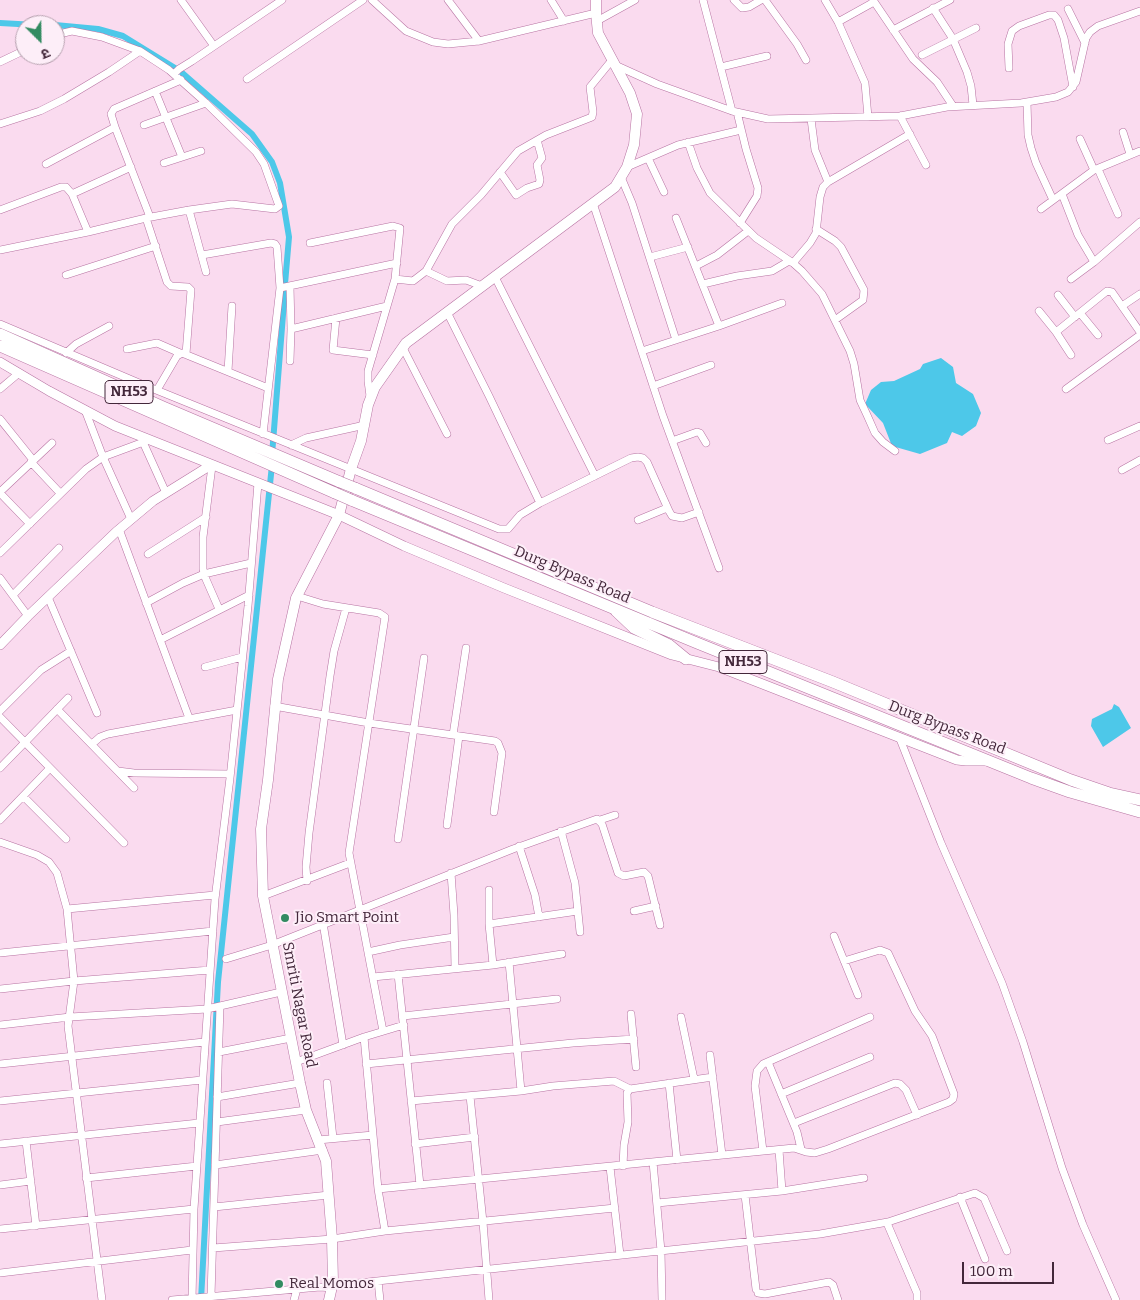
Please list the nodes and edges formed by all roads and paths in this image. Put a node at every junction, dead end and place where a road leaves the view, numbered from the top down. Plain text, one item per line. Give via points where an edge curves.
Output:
1 (181, 0) edge
2 (282, 0) edge
3 (363, 0) edge
4 (372, 0) edge
5 (448, 0) edge
6 (551, 0) edge
7 (596, 0) edge
8 (635, 0) edge
9 (703, 0) edge
10 (734, 0) edge
11 (760, 0) edge
12 (765, 0) edge
13 (825, 0) edge
14 (950, 0) edge
15 (873, 1) edge
16 (933, 8) junction
17 (1068, 8) dead end
18 (1140, 11) edge
19 (596, 17) junction
20 (564, 21) junction
21 (838, 22) junction
22 (976, 28) dead end
23 (893, 30) junction
24 (65, 33) edge
25 (953, 40) junction
26 (479, 41) junction
27 (1085, 43) junction
28 (214, 46) junction
29 (140, 51) junction
30 (15, 55) edge
31 (922, 55) dead end
32 (767, 56) dead end
33 (806, 60) dead end
34 (0, 62) edge
35 (614, 62) junction
36 (720, 67) junction
37 (1009, 68) dead end
38 (174, 74) junction
39 (247, 79) dead end
40 (180, 80) junction
41 (1073, 87) junction
42 (155, 91) junction
43 (1027, 102) junction
44 (206, 103) junction
45 (973, 104) junction
46 (953, 106) junction
47 (734, 111) junction
48 (900, 116) junction
49 (868, 117) junction
50 (166, 118) junction
51 (811, 119) junction
52 (0, 124) edge
53 (144, 126) dead end
54 (115, 128) junction
55 (741, 130) junction
56 (1123, 132) dead end
57 (910, 134) junction
58 (1080, 139) dead end
59 (537, 140) junction
60 (688, 142) junction
61 (202, 151) dead end
62 (1140, 151) edge
63 (1130, 154) junction
64 (182, 157) junction
65 (648, 158) junction
66 (164, 162) dead end
67 (46, 164) dead end
68 (926, 165) dead end
69 (131, 167) junction
70 (627, 167) junction
71 (1096, 170) junction
72 (500, 172) junction
73 (621, 177) junction
74 (828, 182) junction
75 (664, 192) dead end
76 (72, 194) junction
77 (1062, 194) junction
78 (1053, 200) junction
79 (593, 203) junction
80 (1041, 209) dead end
81 (0, 210) edge
82 (189, 210) junction
83 (1118, 214) dead end
84 (148, 217) junction
85 (676, 218) dead end
86 (1140, 222) edge
87 (740, 223) junction
88 (816, 229) junction
89 (748, 231) junction
90 (88, 232) junction
91 (310, 243) dead end
92 (156, 246) junction
93 (688, 247) junction
94 (0, 250) edge
95 (202, 255) junction
96 (650, 257) junction
97 (791, 262) junction
98 (1094, 262) junction
99 (397, 263) junction
100 (696, 266) junction
101 (426, 271) junction
102 (206, 272) dead end
103 (66, 275) dead end
104 (494, 277) junction
105 (395, 279) junction
106 (1070, 279) dead end
107 (703, 284) junction
108 (290, 286) junction
109 (482, 286) junction
110 (280, 288) junction
111 (1140, 294) edge
112 (1058, 295) dead end
113 (782, 303) dead end
114 (232, 306) dead end
115 (387, 306) junction
116 (1122, 306) junction
117 (1040, 311) dead end
118 (447, 312) junction
119 (1078, 315) junction
120 (336, 318) junction
121 (0, 319) edge
122 (835, 320) junction
123 (109, 326) dead end
124 (719, 326) junction
125 (1, 328) edge
126 (291, 329) junction
127 (1056, 332) junction
128 (1140, 333) edge
129 (1098, 335) dead end
130 (676, 340) junction
131 (0, 346) edge
132 (403, 348) junction
133 (127, 349) dead end
134 (642, 351) junction
135 (66, 353) junction
136 (183, 353) junction
137 (373, 355) junction
138 (1071, 355) dead end
139 (290, 361) dead end
140 (0, 362) edge
141 (711, 364) dead end
142 (228, 371) junction
143 (19, 373) junction
144 (653, 386) junction
145 (268, 388) junction
146 (0, 389) edge
147 (157, 390) junction
148 (1066, 390) dead end
149 (370, 399) junction
150 (85, 410) junction
151 (0, 419) edge
152 (365, 425) junction
153 (1140, 426) edge
154 (263, 434) junction
155 (447, 434) dead end
156 (1108, 440) dead end
157 (146, 441) junction
158 (672, 441) junction
159 (52, 443) dead end
160 (706, 443) dead end
161 (291, 445) junction
162 (895, 451) dead end
163 (103, 457) junction
164 (1140, 460) edge
165 (32, 461) junction
166 (212, 465) junction
167 (351, 469) junction
168 (1122, 470) dead end
169 (595, 476) junction
170 (258, 484) junction
171 (0, 492) edge
172 (60, 493) junction
173 (166, 493) junction
174 (540, 503) junction
175 (667, 508) junction
176 (699, 512) junction
177 (339, 516) junction
178 (206, 517) junction
179 (131, 519) junction
180 (638, 520) dead end
181 (30, 524) junction
182 (118, 529) junction
183 (59, 548) dead end
184 (0, 554) edge
185 (148, 554) dead end
186 (251, 563) junction
187 (719, 568) dead end
188 (204, 574) junction
189 (0, 578) edge
190 (13, 595) junction
191 (248, 595) junction
192 (297, 596) junction
193 (48, 597) junction
194 (146, 603) junction
195 (346, 608) junction
196 (614, 608) junction
197 (219, 609) junction
198 (28, 616) junction
199 (160, 640) junction
200 (1, 642) edge
201 (466, 648) dead end
202 (71, 650) junction
203 (242, 657) junction
204 (424, 658) dead end
205 (686, 658) junction
206 (205, 667) dead end
207 (68, 698) dead end
208 (274, 706) junction
209 (57, 709) junction
210 (237, 710) junction
211 (0, 711) edge
212 (97, 713) dead end
213 (325, 716) junction
214 (0, 717) edge
215 (189, 718) junction
216 (369, 724) junction
217 (414, 730) junction
218 (456, 736) junction
219 (900, 739) junction
220 (26, 742) junction
221 (92, 744) junction
222 (990, 760) junction
223 (0, 768) edge
224 (50, 768) junction
225 (118, 771) junction
226 (230, 774) junction
227 (134, 788) dead end
228 (22, 796) junction
229 (1140, 800) edge
230 (494, 812) dead end
231 (1140, 812) edge
232 (614, 815) dead end
233 (0, 820) edge
234 (600, 820) junction
235 (447, 825) dead end
236 (561, 831) junction
237 (398, 839) dead end
238 (66, 840) dead end
239 (0, 842) edge
240 (124, 843) dead end
241 (520, 846) junction
242 (350, 863) junction
243 (451, 873) junction
244 (306, 881) junction
245 (489, 890) dead end
246 (215, 895) junction
247 (264, 896) junction
248 (656, 906) junction
249 (67, 909) junction
250 (361, 909) junction
251 (578, 911) junction
252 (634, 911) dead end
253 (539, 917) junction
254 (323, 923) junction
255 (490, 924) junction
256 (660, 926) dead end
257 (212, 931) junction
258 (580, 932) dead end
259 (834, 936) dead end
260 (454, 937) junction
261 (272, 944) junction
262 (71, 946) junction
263 (368, 952) junction
264 (0, 953) edge
265 (562, 954) dead end
266 (226, 959) dead end
267 (844, 961) junction
268 (508, 962) junction
269 (493, 965) junction
270 (455, 968) junction
271 (210, 970) junction
272 (398, 974) junction
273 (373, 977) junction
274 (74, 981) junction
275 (0, 989) edge
276 (281, 992) junction
277 (858, 995) dead end
278 (557, 999) dead end
279 (513, 1004) junction
280 (220, 1006) junction
281 (207, 1009) junction
282 (632, 1014) dead end
283 (403, 1016) junction
284 (70, 1017) junction
285 (681, 1017) dead end
286 (870, 1017) dead end
287 (404, 1025) junction
288 (0, 1026) edge
289 (383, 1031) junction
290 (364, 1037) junction
291 (292, 1038) junction
292 (634, 1039) junction
293 (204, 1042) junction
294 (343, 1045) junction
295 (517, 1049) junction
296 (219, 1052) junction
297 (72, 1055) junction
298 (710, 1055) dead end
299 (870, 1057) dead end
300 (407, 1059) junction
301 (296, 1062) junction
302 (768, 1062) junction
303 (0, 1064) edge
304 (366, 1064) junction
305 (636, 1067) dead end
306 (713, 1077) junction
307 (694, 1079) junction
308 (202, 1080) junction
309 (300, 1083) junction
310 (327, 1083) dead end
311 (670, 1083) junction
312 (630, 1089) junction
313 (521, 1091) junction
314 (76, 1094) junction
315 (781, 1094) junction
316 (470, 1096) junction
317 (217, 1097) junction
318 (0, 1101) edge
319 (410, 1101) junction
320 (306, 1110) junction
321 (917, 1114) junction
322 (217, 1122) junction
323 (199, 1123) junction
324 (794, 1123) junction
325 (373, 1135) junction
326 (81, 1136) junction
327 (475, 1137) junction
328 (333, 1138) junction
329 (318, 1140) junction
330 (26, 1141) junction
331 (0, 1144) edge
332 (415, 1144) junction
333 (801, 1149) junction
334 (322, 1150) junction
335 (779, 1150) junction
336 (763, 1151) junction
337 (722, 1155) junction
338 (677, 1160) junction
339 (653, 1162) junction
340 (215, 1164) junction
341 (197, 1166) junction
342 (623, 1166) junction
343 (610, 1167) junction
344 (86, 1178) junction
345 (864, 1178) dead end
346 (479, 1180) junction
347 (31, 1182) junction
348 (0, 1185) edge
349 (420, 1185) junction
350 (378, 1189) junction
351 (782, 1191) junction
352 (329, 1194) junction
353 (745, 1195) junction
354 (960, 1197) junction
355 (657, 1203) junction
356 (214, 1207) junction
357 (614, 1208) junction
358 (194, 1209) junction
359 (92, 1220) junction
360 (483, 1222) junction
361 (886, 1223) junction
362 (36, 1226) junction
363 (0, 1229) edge
364 (385, 1230) junction
365 (332, 1238) junction
366 (750, 1241) junction
367 (213, 1248) junction
368 (192, 1250) junction
369 (661, 1251) junction
370 (1007, 1251) dead end
371 (620, 1255) junction
372 (985, 1259) dead end
373 (98, 1262) junction
374 (486, 1270) junction
375 (0, 1273) edge
376 (378, 1281) junction
377 (333, 1285) junction
378 (297, 1289) junction
379 (211, 1296) junction
380 (222, 1298) edge
381 (192, 1299) edge
382 (102, 1300) edge
383 (172, 1300) edge
384 (294, 1300) edge
385 (329, 1300) edge
386 (380, 1300) edge
387 (489, 1300) edge
388 (662, 1300) edge
389 (838, 1300) edge
390 (917, 1300) edge
391 (1116, 1300) edge

1 - 28 street
2 - 28 street
3 - 39 street
4 - 26 street via 406,31 433,42
5 - 26 street
6 - 20 street
7 - 19 main road, Smriti Nagar Road
8 - 19 street
9 - 36 street
10 - 11 street via 742,8
12 - 33 street
13 - 21 street
14 - 16 street
15 - 21 street
15 - 23 street
16 - 23 street
16 - 25 street
17 - 27 street
18 - 27 street via 1098,26 1090,32
19 - 20 street
19 - 35 main road, Smriti Nagar Road via 598,33
20 - 26 street
21 - 49 street via 865,84
22 - 25 street
23 - 46 street
24 - 29 street via 84,32
25 - 31 street
25 - 45 street via 969,79
27 - 41 street
28 - 38 street
29 - 38 street
29 - 52 street via 64,99
30 - 34 street
32 - 36 street
35 - 47 street via 657,84
35 - 59 street via 590,87 592,117
35 - 70 main road, Smriti Nagar Road via 637,114 634,145
36 - 47 street
37 - 41 street via 1008,44 1012,31 1049,14 1054,15 1064,38
38 - 40 street
40 - 42 street
40 - 44 street
41 - 43 street via 1056,97
42 - 50 street
42 - 54 street via 114,109
43 - 45 street
43 - 78 street via 1031,148
44 - 50 street
44 - 82 street via 261,158 279,206 275,210 232,204
45 - 46 street
46 - 48 street
47 - 51 street via 768,119
47 - 55 street
48 - 49 street
48 - 57 street
49 - 51 street
50 - 53 street
50 - 64 street
51 - 74 street via 815,150
54 - 67 street
54 - 69 street
55 - 60 street
55 - 87 street via 758,188 757,196
56 - 63 street
57 - 68 street
57 - 74 street
58 - 71 street
59 - 72 street via 518,151
59 - 72 street via 542,158 537,165 539,184 516,195
60 - 65 street
60 - 87 street via 710,193
61 - 64 street
62 - 63 street
63 - 71 street
64 - 66 street
65 - 70 street
65 - 75 street
69 - 76 street
69 - 84 street
70 - 73 main road, Smriti Nagar Road
71 - 77 street
71 - 83 street
72 - 101 street via 452,224
73 - 79 main road, Smriti Nagar Road via 615,187
73 - 96 street
74 - 88 street via 820,197
76 - 81 street via 66,187 61,187
76 - 90 street
77 - 78 street
77 - 98 street via 1078,236
78 - 80 street
79 - 104 main road, Smriti Nagar Road
79 - 134 street
82 - 84 street
82 - 95 street
84 - 90 street
84 - 92 street
85 - 93 street
86 - 98 street
87 - 89 street
88 - 97 street via 810,243
88 - 122 street via 841,248 864,290 863,300
89 - 97 street
89 - 100 street
90 - 94 street
91 - 99 street via 396,226 400,230
92 - 103 street
92 - 136 street via 169,284 191,290
93 - 96 street
93 - 100 street
95 - 102 street
95 - 110 street via 274,243
96 - 130 street
97 - 107 street via 772,271
97 - 122 street via 822,294
98 - 106 street
99 - 105 street
99 - 108 street
100 - 107 street
101 - 105 street via 413,281
101 - 109 street via 446,281 466,280
104 - 109 main road, Smriti Nagar Road
104 - 169 street
105 - 115 street
107 - 124 street
108 - 110 street
108 - 126 street
109 - 118 main road, Smriti Nagar Road
110 - 145 street
111 - 116 street
112 - 119 street
113 - 124 street
114 - 142 street
115 - 120 street
115 - 137 street
116 - 119 street via 1112,292 1107,291
116 - 128 street
117 - 127 street
118 - 132 main road, Smriti Nagar Road
118 - 174 street
119 - 127 street
119 - 129 street
120 - 126 street
120 - 137 street via 333,350
121 - 125 street
122 - 162 street via 850,351 866,415 875,433
123 - 135 street
124 - 130 street
125 - 135 street
125 - 229 highway, Durg Bypass Road / NH53, bridge via 259,448 652,612 834,682 1071,780
126 - 139 street
127 - 138 street
128 - 148 street
130 - 134 street
131 - 196 highway, Durg Bypass Road / NH53, bridge via 258,461
132 - 149 main road, Smriti Nagar Road
132 - 155 street
133 - 136 street via 157,343
134 - 144 street
135 - 147 street
136 - 142 street
136 - 147 street
137 - 149 street via 368,376
140 - 143 street
141 - 144 street
142 - 145 street
143 - 146 street
143 - 150 street
144 - 158 street
145 - 154 street
147 - 154 street
149 - 152 main road, Smriti Nagar Road
150 - 157 street
150 - 163 street
151 - 165 street
152 - 161 street via 306,438
152 - 167 main road, Smriti Nagar Road
153 - 156 street
154 - 161 street
157 - 163 street
157 - 166 street
157 - 173 street
158 - 160 street via 697,432
158 - 176 street
159 - 165 street
161 - 167 street
163 - 172 street
163 - 179 street
164 - 168 street
165 - 171 street
165 - 172 street
166 - 170 street
166 - 173 street
166 - 178 street
167 - 174 street via 499,529 508,529 520,515
167 - 177 main road, Smriti Nagar Road
169 - 174 street
169 - 175 street via 631,458 643,458
170 - 177 street
170 - 186 street
171 - 181 street
172 - 181 street
173 - 179 street
175 - 176 street via 677,518
175 - 180 street
176 - 187 street
177 - 192 main road, Smriti Nagar Road
177 - 205 street via 404,546 664,652
178 - 185 street
178 - 188 street
179 - 182 street
181 - 184 street
182 - 193 street
182 - 194 street
183 - 190 street
186 - 188 street
186 - 191 street
188 - 194 street
188 - 197 street
189 - 190 street
190 - 198 street
191 - 197 street
191 - 203 street
192 - 195 street
192 - 208 main road, Smriti Nagar Road
193 - 198 street
193 - 202 street
194 - 199 street
195 - 213 street via 334,651
195 - 216 street via 379,612 385,617
196 - 205 highway via 634,628 669,645
196 - 222 highway, Durg Bypass Road / NH53
197 - 199 street
198 - 200 street
199 - 215 street
201 - 218 street
202 - 211 street via 41,670
202 - 212 street
203 - 206 street
203 - 210 street
204 - 217 street
205 - 219 street
207 - 209 street
208 - 213 street
208 - 247 main road, Smriti Nagar Road via 261,829
209 - 220 street
209 - 221 street
210 - 215 street
210 - 226 street
213 - 216 street
213 - 244 street via 309,833
214 - 220 street
215 - 221 street via 108,734
216 - 217 street
216 - 242 street
217 - 218 street
217 - 237 street
218 - 230 street via 495,741 501,748
218 - 235 street
219 - 222 street via 957,760
219 - 391 street via 1002,983 1024,1042 1062,1168
220 - 223 street
220 - 224 street
221 - 225 street
222 - 231 highway, Durg Bypass Road / NH53 via 1070,792
224 - 228 street
224 - 240 street
225 - 226 street
225 - 227 street
226 - 246 street
228 - 233 street
228 - 238 street
232 - 234 street
234 - 236 street
234 - 248 street via 618,873 624,876 644,872
236 - 241 street
236 - 251 street via 575,882
239 - 249 street via 49,862 57,873
241 - 243 street
241 - 253 street
242 - 244 street
242 - 250 street
243 - 250 street
243 - 260 street
244 - 247 street
245 - 255 street
246 - 249 street
246 - 257 street
247 - 261 main road, Smriti Nagar Road
248 - 252 street
248 - 256 street
249 - 262 street
250 - 254 street
250 - 263 street
251 - 253 street
251 - 258 street
253 - 255 street
254 - 261 street
254 - 294 street
255 - 269 street
257 - 262 street
257 - 271 street
259 - 267 street
260 - 263 street
260 - 270 street
261 - 266 street
261 - 276 main road, Smriti Nagar Road
262 - 264 street
262 - 274 street
263 - 273 street
265 - 268 street
267 - 277 street
267 - 321 street via 880,950 888,953 915,1011 932,1036 954,1094 950,1102
268 - 269 street
268 - 279 street
269 - 270 street
270 - 272 street
271 - 274 street
271 - 281 street
272 - 273 street
272 - 283 street
273 - 289 street
274 - 275 street
274 - 284 street
276 - 280 street
276 - 291 main road, Smriti Nagar Road
278 - 279 street
279 - 283 street
279 - 295 street
280 - 281 street
280 - 296 street
281 - 284 street
281 - 293 street
282 - 292 street
283 - 287 street
284 - 288 street
284 - 297 street
285 - 307 street
286 - 302 street
287 - 289 street
287 - 300 street
289 - 290 street
290 - 294 street
290 - 304 street
291 - 296 street
291 - 301 main road, Smriti Nagar Road
292 - 295 street
292 - 305 street
293 - 297 street
293 - 308 street
294 - 301 street
295 - 300 street
295 - 313 street
296 - 317 street
297 - 303 street
297 - 314 street
298 - 306 street
299 - 315 street
300 - 304 street
300 - 319 street
301 - 309 main road, Smriti Nagar Road
302 - 315 street
302 - 336 street via 757,1071 756,1078
304 - 325 street
306 - 307 street
306 - 337 street
307 - 311 street
308 - 314 street
308 - 323 street
309 - 317 street
309 - 320 main road, Smriti Nagar Road
310 - 328 street
311 - 312 street
311 - 338 street
312 - 313 street via 614,1081
312 - 342 street
313 - 316 street
314 - 318 street
314 - 326 street
315 - 324 street
316 - 319 street
316 - 327 street
317 - 322 street
319 - 332 street
320 - 322 street
320 - 329 main road, Smriti Nagar Road
321 - 324 street via 906,1090 895,1083
321 - 333 street via 815,1153
322 - 340 street
323 - 326 street
323 - 341 street
324 - 333 street
325 - 328 street
325 - 350 street
326 - 330 street
326 - 344 street
327 - 332 street
327 - 346 street
328 - 329 street
329 - 334 main road, Smriti Nagar Road
330 - 331 street
330 - 347 street
332 - 349 street
333 - 335 street
334 - 340 street
334 - 352 main road, Smriti Nagar Road
335 - 336 street
335 - 351 street
336 - 337 street
337 - 338 street
338 - 339 street
339 - 342 street
339 - 355 street
340 - 356 street
341 - 344 street
341 - 358 street
342 - 343 street
343 - 346 street
343 - 357 street
344 - 359 street
345 - 351 street
346 - 349 street
346 - 360 street
347 - 348 street
347 - 362 street
349 - 350 street
350 - 364 street
351 - 353 street
352 - 356 street
352 - 365 main road, Smriti Nagar Road
353 - 355 street
353 - 366 street
354 - 361 street
354 - 370 street via 975,1194 984,1198
354 - 372 street
355 - 369 street
356 - 367 street
357 - 360 street
357 - 371 street
358 - 359 street
358 - 368 street
359 - 362 street
359 - 373 street
360 - 364 street
360 - 374 street
361 - 366 street
361 - 390 street via 917,1293
362 - 363 street
364 - 365 street
365 - 367 street
365 - 377 main road, Smriti Nagar Road
366 - 369 street
366 - 389 street via 757,1291 765,1294 829,1282
367 - 379 street
368 - 373 street
368 - 381 street
369 - 371 street
369 - 388 street
371 - 374 street
373 - 375 street
373 - 382 street
374 - 376 street
374 - 387 street
376 - 377 street
376 - 386 street
377 - 378 street
377 - 385 main road, Smriti Nagar Road
378 - 380 street
378 - 384 street
379 - 380 street
379 - 381 street
381 - 383 street

